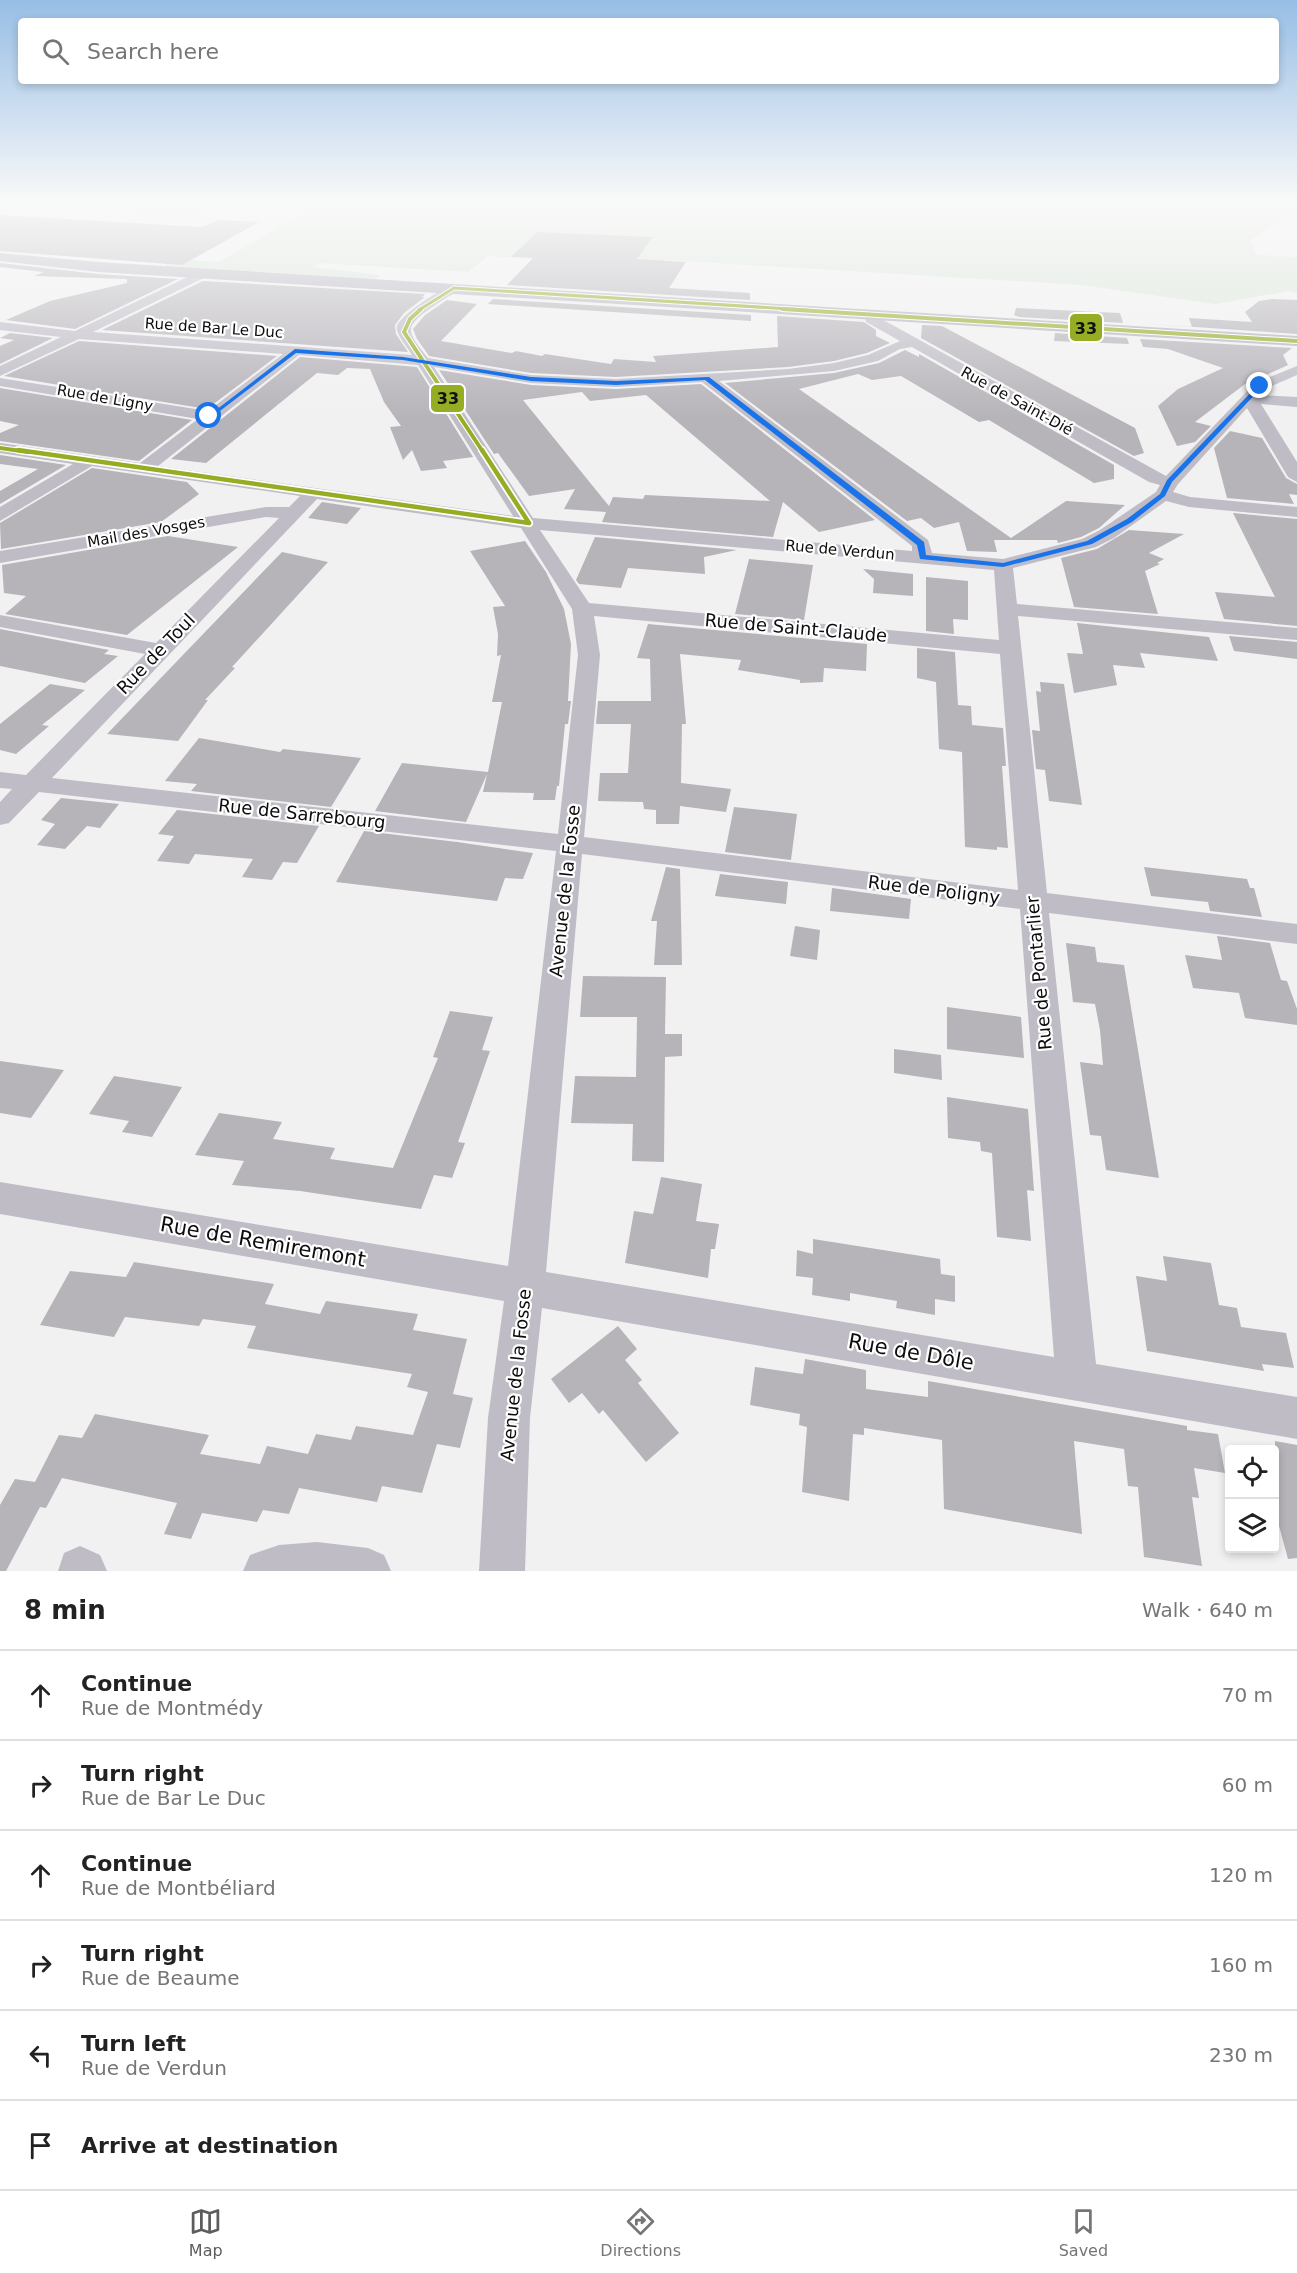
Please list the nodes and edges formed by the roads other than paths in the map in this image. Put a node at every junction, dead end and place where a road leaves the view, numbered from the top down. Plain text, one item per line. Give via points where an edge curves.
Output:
1 (204, 273) edge
2 (209, 273) edge
3 (454, 288) junction
4 (871, 314) junction
5 (0, 326) edge
6 (78, 335) junction
7 (1297, 341) edge
8 (913, 343) junction
9 (295, 351) junction
10 (425, 362) junction
11 (1297, 370) edge
12 (0, 372) edge
13 (707, 379) junction
14 (0, 382) edge
15 (1247, 399) junction
16 (1297, 402) edge
17 (209, 416) junction
18 (0, 448) edge
19 (89, 461) junction
20 (143, 469) junction
21 (1297, 477) edge
22 (1166, 488) junction
23 (313, 493) junction
24 (1297, 512) edge
25 (292, 513) junction
26 (0, 515) edge
27 (529, 523) junction
28 (0, 557) edge
29 (923, 557) junction
30 (1003, 565) junction
31 (582, 609) junction
32 (1007, 609) junction
33 (0, 621) edge
34 (1297, 634) edge
35 (1011, 648) junction
36 (160, 650) junction
37 (0, 780) edge
38 (32, 783) junction
39 (0, 818) edge
40 (572, 844) junction
41 (1033, 902) junction
42 (1297, 934) edge
43 (0, 1198) edge
44 (525, 1287) junction
45 (1077, 1381) junction
46 (1297, 1418) edge
47 (266, 1571) edge
48 (368, 1571) edge
49 (502, 1571) edge

1 - 6 street
2 - 3 street
3 - 4 street
3 - 10 street, Avenue de la Fosse via 413,315 404,326
4 - 7 street
4 - 8 street, Rue de Saint-Dié via 871,319
5 - 6 street, Rue de Bar Le Duc
6 - 9 street, Rue de Bar Le Duc
6 - 12 street
8 - 13 street, Rue de Bar Le Duc via 834,367
8 - 22 street, Rue de Saint-Dié via 1155,478
9 - 10 street, Rue de Bar Le Duc
9 - 17 street
10 - 13 street, Rue de Bar Le Duc via 495,375 568,381
10 - 27 street, Avenue de la Fosse
11 - 15 street, Rue de Verdun via 1260,386
13 - 29 street via 921,544
14 - 17 street, Rue de Ligny
15 - 16 street
15 - 21 street via 1259,411
15 - 22 street, Rue de Verdun
17 - 20 street
18 - 19 street, Rue de Verdun
19 - 20 street, Rue de Verdun
19 - 26 street
20 - 23 street, Rue de Verdun
22 - 24 street, Rue de Saint-Dié via 1189,502
22 - 30 street, Rue de Verdun via 1129,521 1089,543
23 - 25 street, Rue de Toul
23 - 27 street, Rue de Verdun
25 - 28 street, Mail des Vosges via 266,512
25 - 36 street, Rue de Toul
27 - 29 street, Rue de Verdun
27 - 31 street, Avenue de la Fosse
29 - 30 street, Rue de Verdun
30 - 32 street, Rue de Pontarlier
31 - 35 street, Rue de Saint-Claude
31 - 40 street, Avenue de la Fosse via 589,655
32 - 34 street
32 - 35 street, Rue de Pontarlier
33 - 36 street
35 - 41 street, Rue de Pontarlier
36 - 38 street, Rue de Toul
37 - 38 street, Rue de Sarrebourg
38 - 39 street, Rue de Toul
38 - 40 street, Rue de Sarrebourg
40 - 41 street, Rue de Poligny
40 - 44 street, Avenue de la Fosse via 550,1022
41 - 42 street, Rue de Poligny
41 - 45 street, Rue de Pontarlier
43 - 44 street, Rue de Remiremont
44 - 45 street, Rue de Dôle
44 - 49 street, Avenue de la Fosse via 509,1418
45 - 46 street, Rue de Dôle
47 - 48 street via 291,1564 328,1563

